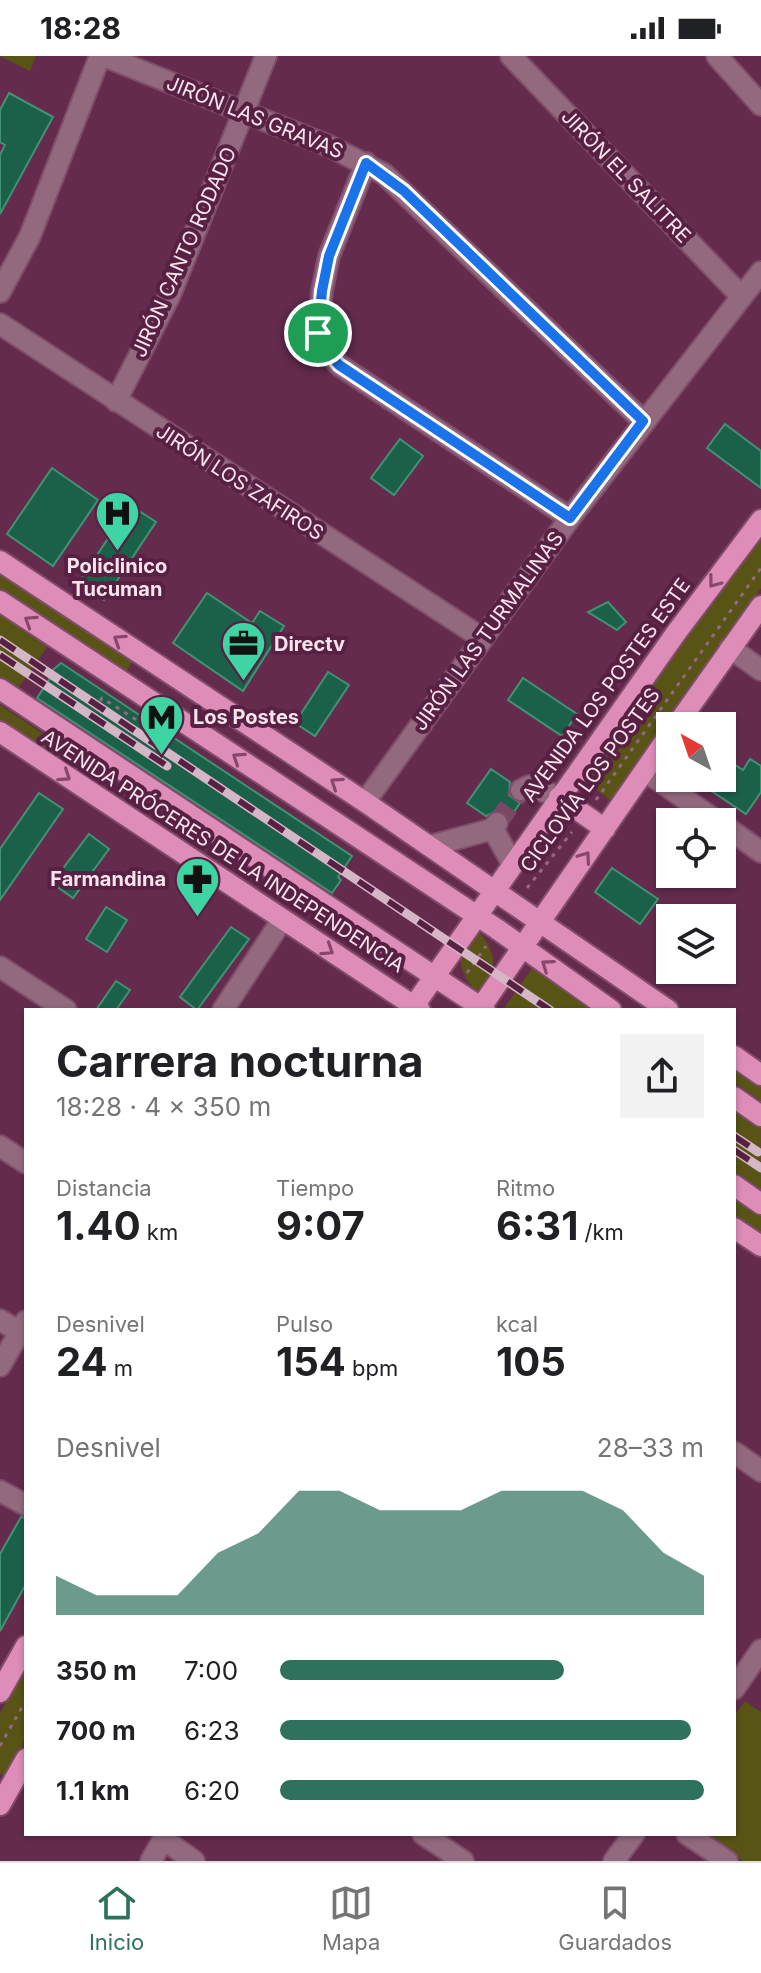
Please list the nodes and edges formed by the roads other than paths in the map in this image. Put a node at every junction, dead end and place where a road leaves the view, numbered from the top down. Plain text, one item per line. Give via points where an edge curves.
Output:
1 (102, 56) edge
2 (266, 56) edge
3 (511, 56) edge
4 (717, 56) edge
5 (761, 105) edge
6 (245, 111) junction
7 (366, 163) junction
8 (761, 272) edge
9 (0, 292) edge
10 (741, 296) junction
11 (0, 324) edge
12 (116, 401) junction
13 (643, 421) junction
14 (570, 518) junction
15 (761, 520) edge
16 (0, 561) edge
17 (0, 601) edge
18 (761, 606) edge
19 (482, 638) junction
20 (730, 648) junction
21 (761, 670) edge
22 (0, 689) edge
23 (686, 712) edge
24 (0, 732) edge
25 (656, 755) edge
26 (645, 771) junction
27 (521, 790) dead end
28 (559, 797) junction
29 (365, 802) junction
30 (698, 808) edge
31 (605, 829) junction
32 (736, 834) edge
33 (430, 846) junction
34 (761, 852) edge
35 (512, 863) junction
36 (493, 890) junction
37 (476, 915) junction
38 (282, 920) junction
39 (540, 921) junction
40 (522, 948) junction
41 (0, 967) edge
42 (433, 976) junction
43 (63, 1008) edge
44 (224, 1008) edge
45 (415, 1008) edge
46 (481, 1008) edge
47 (483, 1008) edge
48 (608, 1008) edge
49 (665, 1008) edge
50 (736, 1057) edge
51 (761, 1075) edge
52 (736, 1098) edge
53 (761, 1116) edge
54 (0, 1146) edge
55 (24, 1162) edge
56 (736, 1186) edge
57 (761, 1204) edge
58 (736, 1229) edge
59 (761, 1246) edge
60 (0, 1320) edge
61 (23, 1327) edge
62 (0, 1366) edge
63 (736, 1453) edge
64 (761, 1471) edge
65 (0, 1491) edge
66 (24, 1504) edge
67 (24, 1648) edge
68 (761, 1650) edge
69 (7, 1664) edge
70 (741, 1664) edge
71 (0, 1692) edge
72 (24, 1762) edge
73 (1, 1800) edge
74 (426, 1836) edge
75 (633, 1836) edge
76 (690, 1836) edge
77 (165, 1837) edge
78 (151, 1861) edge
79 (194, 1861) edge
80 (463, 1861) edge
81 (614, 1861) edge
82 (727, 1861) edge

1 - 6 street, JIRÓN LAS GRAVAS
1 - 9 street via 30,236
2 - 6 street, JIRÓN CANTO RODADO
3 - 10 street, JIRÓN EL SALITRE
4 - 5 street
6 - 7 street, JIRÓN LAS GRAVAS
6 - 12 street, JIRÓN CANTO RODADO via 170,295
7 - 13 street, JIRÓN LAS GRAVAS via 404,191
7 - 14 street via 329,256 318,333 326,350 339,365
8 - 10 street, JIRÓN LAS TURMALINAS
10 - 13 street, JIRÓN LAS TURMALINAS
11 - 12 street, JIRÓN LOS ZAFIROS
12 - 19 street, JIRÓN LOS ZAFIROS
13 - 14 street, JIRÓN LAS TURMALINAS
14 - 19 street, JIRÓN LAS TURMALINAS
15 -> 28 main road, AVENIDA LOS POSTES ESTE
29 -> 16 main road
37 -> 17 main road
18 - 20 main road
19 - 29 street, JIRÓN LAS TURMALINAS
20 - 21 street
20 - 23 main road
22 - 42 main road, AVENIDA PRÓCERES DE LA INDEPENDENCIA
24 -> 38 main road, AVENIDA PRÓCERES DE LA INDEPENDENCIA
25 - 26 main road
26 - 30 street
26 - 31 main road
27 - 28 street via 529,786
28 - 31 main road
28 - 35 main road, AVENIDA LOS POSTES ESTE
29 - 33 main road
39 -> 31 main road
32 - 34 street
33 - 35 street via 495,826
33 - 36 main road
35 - 36 main road, AVENIDA LOS POSTES ESTE
36 - 37 main road, AVENIDA LOS POSTES ESTE
36 - 39 main road
37 - 40 main road
37 - 42 main road, AVENIDA LOS POSTES ESTE
38 - 44 street
38 -> 45 main road, AVENIDA PRÓCERES DE LA INDEPENDENCIA
39 - 40 main road
39 - 49 main road
40 - 47 main road
48 -> 40 main road
41 - 43 street
42 - 45 main road, AVENIDA LOS POSTES ESTE
42 - 46 main road, AVENIDA PRÓCERES DE LA INDEPENDENCIA
50 - 51 main road
52 - 53 main road
54 - 55 street
56 - 57 main road
58 - 59 main road
60 - 61 street
61 - 62 street
63 - 64 street
65 - 66 street
67 - 69 main road
68 - 70 street
69 - 71 main road
72 - 73 main road
74 - 80 street
75 - 81 street
76 - 82 street
77 - 78 street
77 - 79 street

